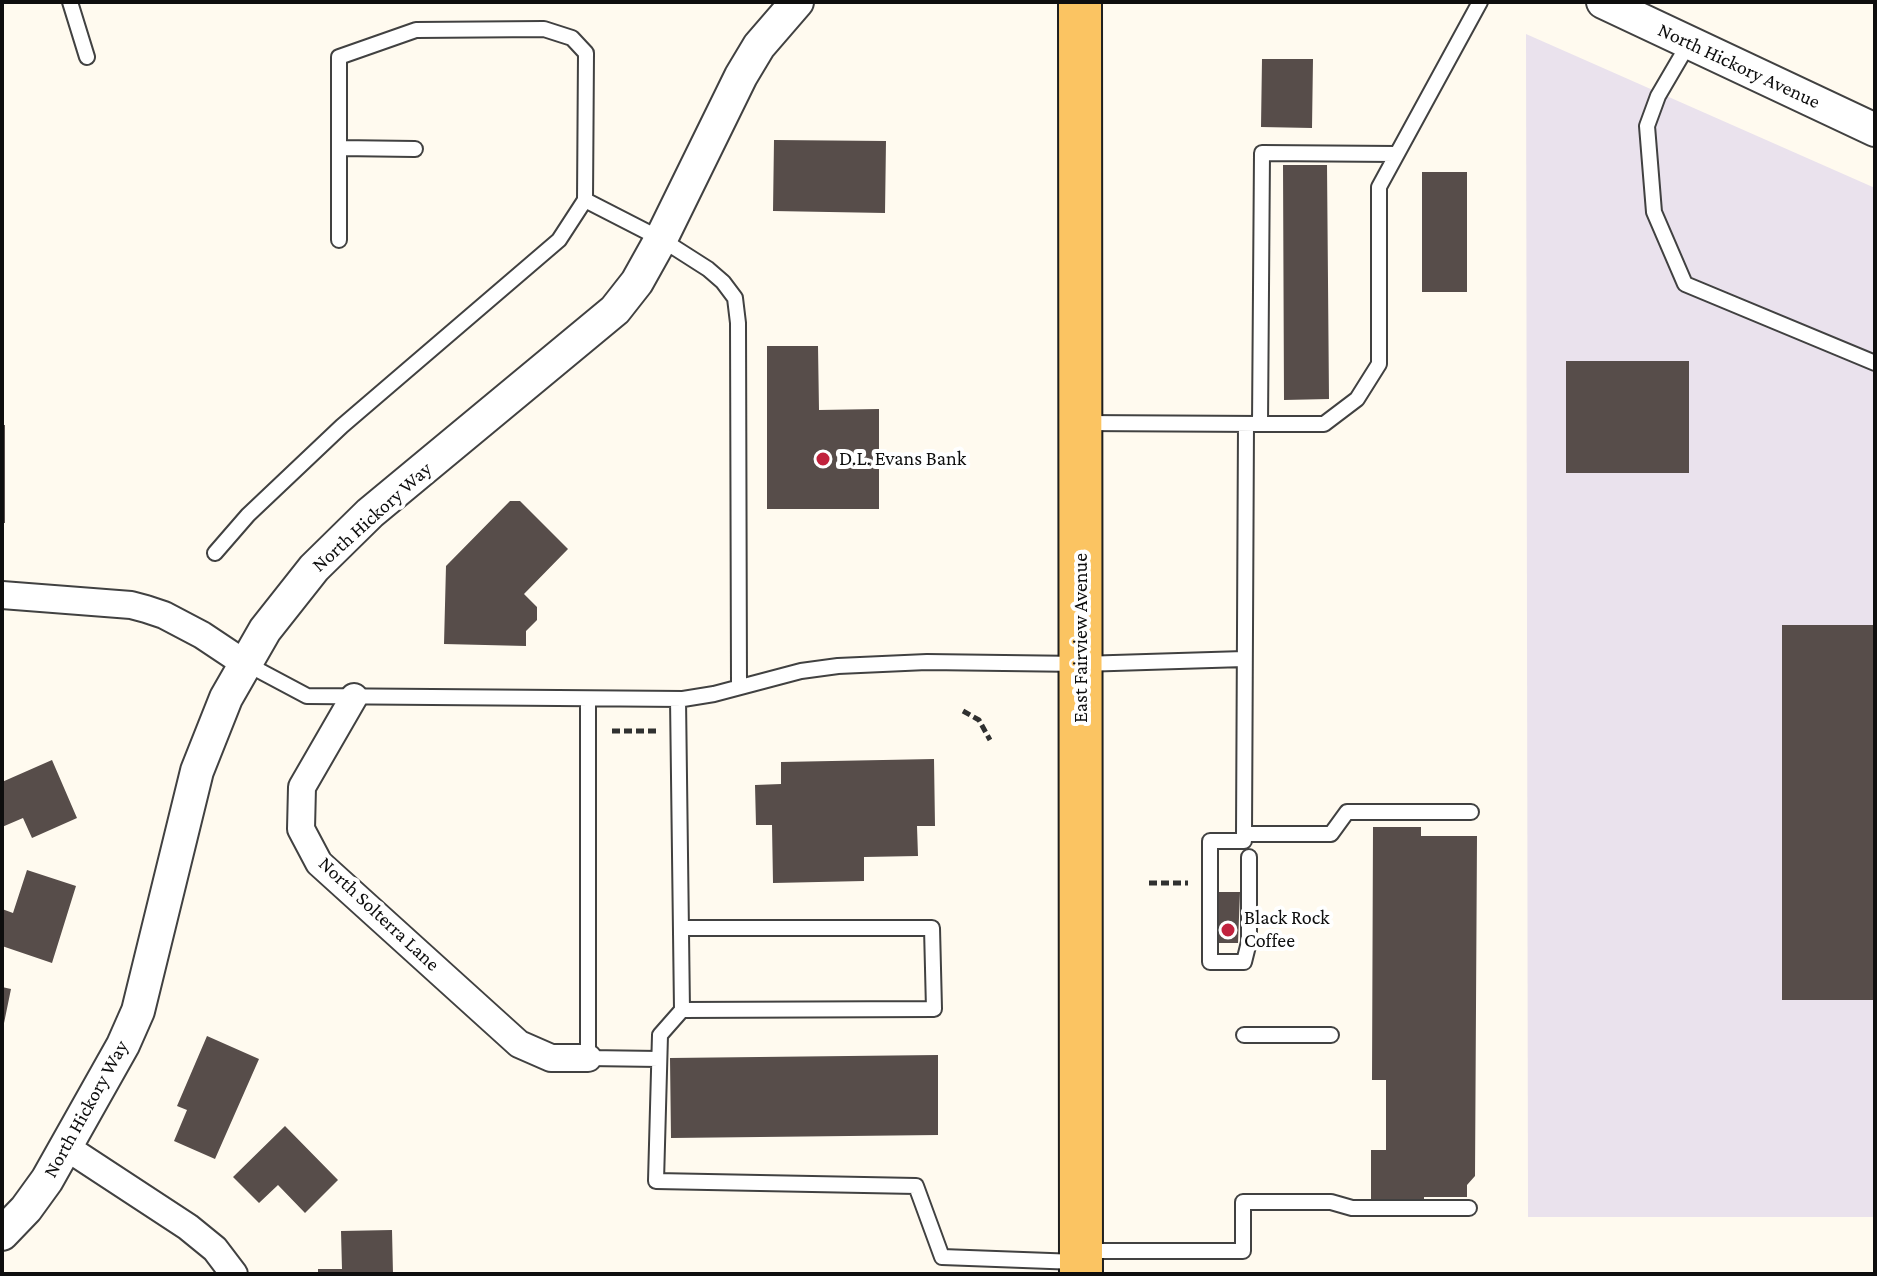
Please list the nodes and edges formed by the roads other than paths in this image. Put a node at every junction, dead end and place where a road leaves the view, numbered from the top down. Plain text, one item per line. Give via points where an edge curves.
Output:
1 (70, 2) edge
2 (797, 2) edge
3 (1080, 2) edge
4 (1480, 2) edge
5 (1603, 2) edge
6 (1689, 42) junction
7 (87, 57) dead end
8 (1874, 126) edge
9 (339, 148) junction
10 (415, 149) dead end
11 (1396, 154) junction
12 (585, 200) junction
13 (661, 239) junction
14 (339, 240) dead end
15 (1875, 363) edge
16 (1082, 423) junction
17 (1253, 424) junction
18 (215, 553) dead end
19 (2, 595) edge
20 (1244, 659) junction
21 (244, 663) junction
22 (1081, 664) junction
23 (739, 686) junction
24 (354, 697) junction
25 (588, 699) junction
26 (678, 699) junction
27 (1471, 812) dead end
28 (1244, 841) dead end
29 (1249, 857) dead end
30 (681, 928) junction
31 (682, 1010) junction
32 (1244, 1035) dead end
33 (1331, 1035) dead end
34 (588, 1058) junction
35 (659, 1059) junction
36 (66, 1147) junction
37 (1469, 1208) dead end
38 (2, 1234) edge
39 (1082, 1262) edge
40 (234, 1274) edge

1 - 7 lane
2 - 13 street, North Hickory Way via 741,76
3 - 16 main road, East Fairview Avenue
4 - 11 lane
5 - 6 street, North Hickory Avenue
6 - 8 street, North Hickory Avenue
6 - 15 lane via 1647,126 1654,212 1685,284
9 - 10 lane
9 - 12 lane via 339,57 416,30 544,29 572,38 586,53
9 - 14 lane
11 - 17 lane via 1379,187 1379,364 1357,399 1324,424
11 - 17 lane via 1262,153
12 - 13 lane
12 - 18 lane via 559,240 342,426
13 - 21 street, North Hickory Way via 615,310 341,539 288,598
13 - 23 lane via 723,282 737,309
16 - 17 lane
16 - 22 main road, East Fairview Avenue
17 - 20 lane
19 - 21 street via 146,609 202,635
20 - 22 lane
20 - 27 lane via 1244,834 1331,834 1347,812
21 - 24 lane via 307,696
21 - 36 street, North Hickory Way via 197,771 138,1011
22 - 23 lane via 838,666
22 - 39 main road, East Fairview Avenue
23 - 26 lane
24 - 25 lane
24 - 34 street, North Solterra Lane via 302,787 301,829 319,863 519,1044 551,1058
25 - 26 lane
25 - 34 lane
26 - 30 lane
28 - 29 lane via 1210,841 1210,962 1244,962 1249,942
30 - 31 lane
30 - 31 lane via 932,928 934,1009
31 - 35 lane via 660,1035
32 - 33 lane
34 - 35 lane
35 - 39 lane via 656,1181 916,1186 942,1257
36 - 38 street, North Hickory Way via 26,1209
36 - 40 street via 188,1227
37 - 39 lane via 1243,1202 1243,1251

